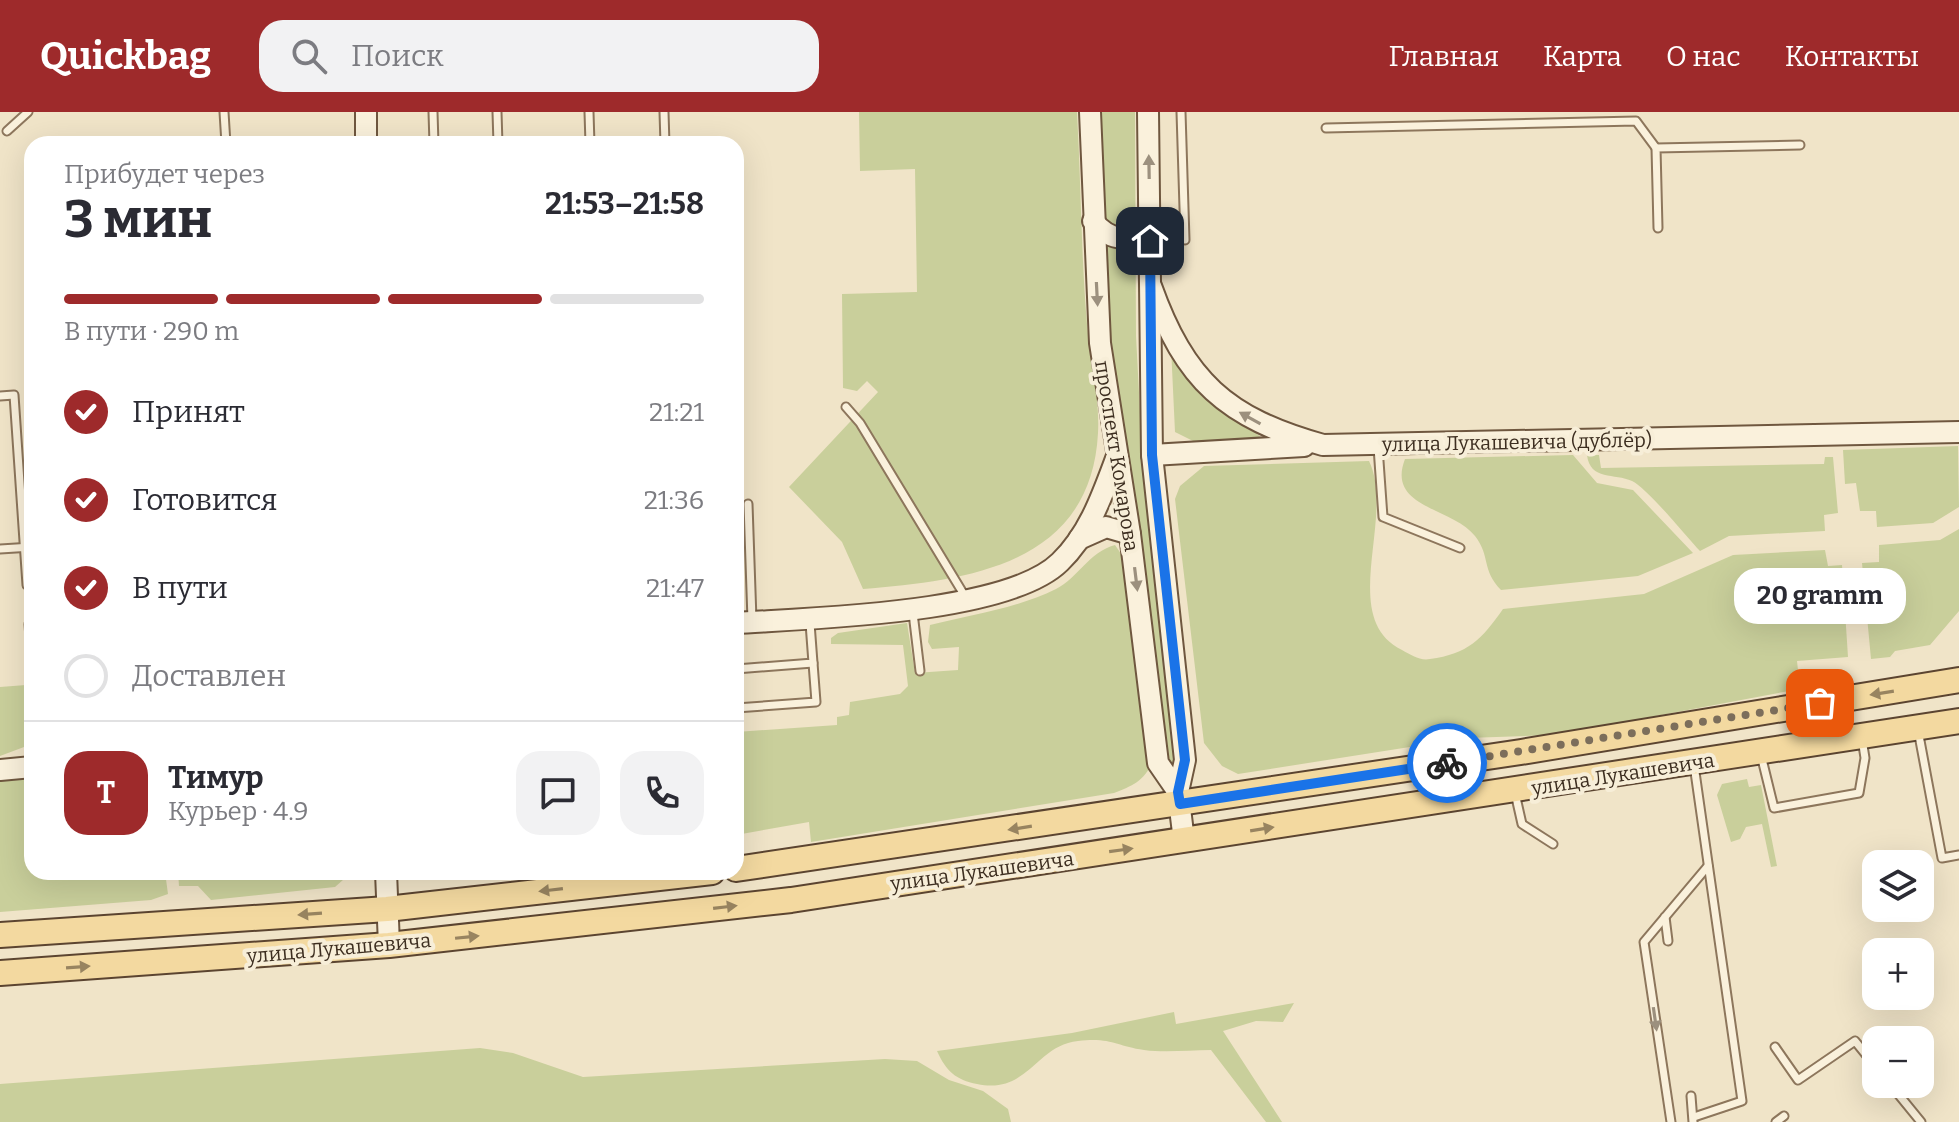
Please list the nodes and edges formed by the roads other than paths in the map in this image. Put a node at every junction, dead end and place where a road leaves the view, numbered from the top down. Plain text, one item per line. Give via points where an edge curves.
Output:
1 (28, 112) edge
2 (224, 112) edge
3 (366, 112) edge
4 (433, 112) edge
5 (497, 112) edge
6 (589, 112) edge
7 (664, 112) edge
8 (1090, 112) edge
9 (1148, 112) edge
10 (1181, 112) edge
11 (1326, 128) dead end
12 (7, 131) dead end
13 (226, 136) edge
14 (366, 136) edge
15 (434, 136) edge
16 (498, 136) edge
17 (590, 136) edge
18 (665, 136) edge
19 (1800, 145) dead end
20 (1656, 148) junction
21 (1093, 221) junction
22 (1150, 222) junction
23 (1658, 228) dead end
24 (1185, 240) dead end
25 (1151, 286) junction
26 (0, 396) edge
27 (846, 407) dead end
28 (1959, 432) edge
29 (1378, 444) junction
30 (1323, 445) junction
31 (1117, 454) junction
32 (1152, 455) junction
33 (24, 504) edge
34 (748, 504) dead end
35 (1130, 534) junction
36 (1079, 539) junction
37 (24, 547) edge
38 (1460, 548) dead end
39 (0, 549) edge
40 (967, 599) junction
41 (912, 607) junction
42 (810, 618) junction
43 (744, 622) edge
44 (813, 663) junction
45 (744, 668) edge
46 (920, 671) dead end
47 (1959, 680) edge
48 (744, 707) edge
49 (1959, 721) edge
50 (1917, 728) junction
51 (1861, 737) junction
52 (1761, 752) junction
53 (1694, 763) junction
54 (24, 768) edge
55 (0, 770) edge
56 (1515, 791) junction
57 (1179, 798) junction
58 (1184, 841) junction
59 (1553, 844) dead end
60 (1959, 855) edge
61 (1708, 866) junction
62 (744, 868) edge
63 (386, 880) edge
64 (642, 880) edge
65 (387, 909) junction
66 (1665, 917) junction
67 (0, 935) edge
68 (1668, 941) dead end
69 (389, 945) junction
70 (0, 973) edge
71 (1775, 1047) dead end
72 (1862, 1050) edge
73 (1691, 1096) dead end
74 (1901, 1098) edge
75 (1784, 1116) dead end
76 (1693, 1119) edge
77 (1671, 1122) edge
78 (1776, 1122) edge
79 (1921, 1122) edge

1 - 12 lane
2 - 13 lane
3 - 14 main road
4 - 15 lane
5 - 16 lane
6 - 17 lane
7 - 18 lane
8 - 21 main road, проспект Комарова
22 -> 9 main road, проспект Комарова
10 - 24 lane
11 - 20 lane via 1636,121
19 - 20 lane
20 - 23 lane
21 - 22 main road via 1114,238 1128,238
21 -> 31 main road, проспект Комарова via 1100,343
22 - 25 main road, проспект Комарова
30 -> 25 main road, улица Лукашевича (дублёр) via 1275,432 1222,399 1195,374 1168,333
25 - 32 main road, проспект Комарова
26 - 33 lane via 14,395
27 - 40 lane
28 - 29 main road, улица Лукашевича (дублёр)
29 - 30 main road, улица Лукашевича (дублёр)
29 - 38 lane via 1383,517
30 - 32 main road
31 - 35 main road, проспект Комарова
31 - 36 main road
32 - 57 main road, проспект Комарова via 1185,760
34 - 43 lane
35 - 36 main road via 1106,527
35 -> 57 main road, проспект Комарова via 1158,763
36 - 40 main road via 1060,563 1036,580
37 - 39 lane
40 - 41 main road
41 - 42 main road
41 - 46 lane
42 - 43 main road
42 - 44 lane
44 - 45 lane
44 - 48 lane via 816,702
47 -> 57 main road, улица Лукашевича
49 - 50 main road, улица Лукашевича
50 - 51 main road, улица Лукашевича
50 - 60 lane via 1942,858
51 - 52 main road, улица Лукашевича
51 - 52 lane via 1865,758 1859,793 1774,808
52 - 53 main road, улица Лукашевича
53 - 56 main road, улица Лукашевича
53 - 61 lane
54 - 55 main road
58 -> 56 main road, улица Лукашевича
56 - 59 lane via 1522,824
57 - 58 main road, проспект Комарова
57 -> 62 main road, улица Лукашевича
69 -> 58 main road, улица Лукашевича via 791,900
61 - 66 lane
61 - 76 lane via 1742,1101
63 - 65 main road
64 -> 65 main road, улица Лукашевича
65 -> 67 main road, улица Лукашевича
65 - 69 main road
66 - 68 lane
66 -> 77 lane via 1644,942
70 -> 69 main road, улица Лукашевича
71 - 72 lane via 1798,1080 1855,1041
73 - 76 lane
74 - 79 lane
75 - 78 lane

